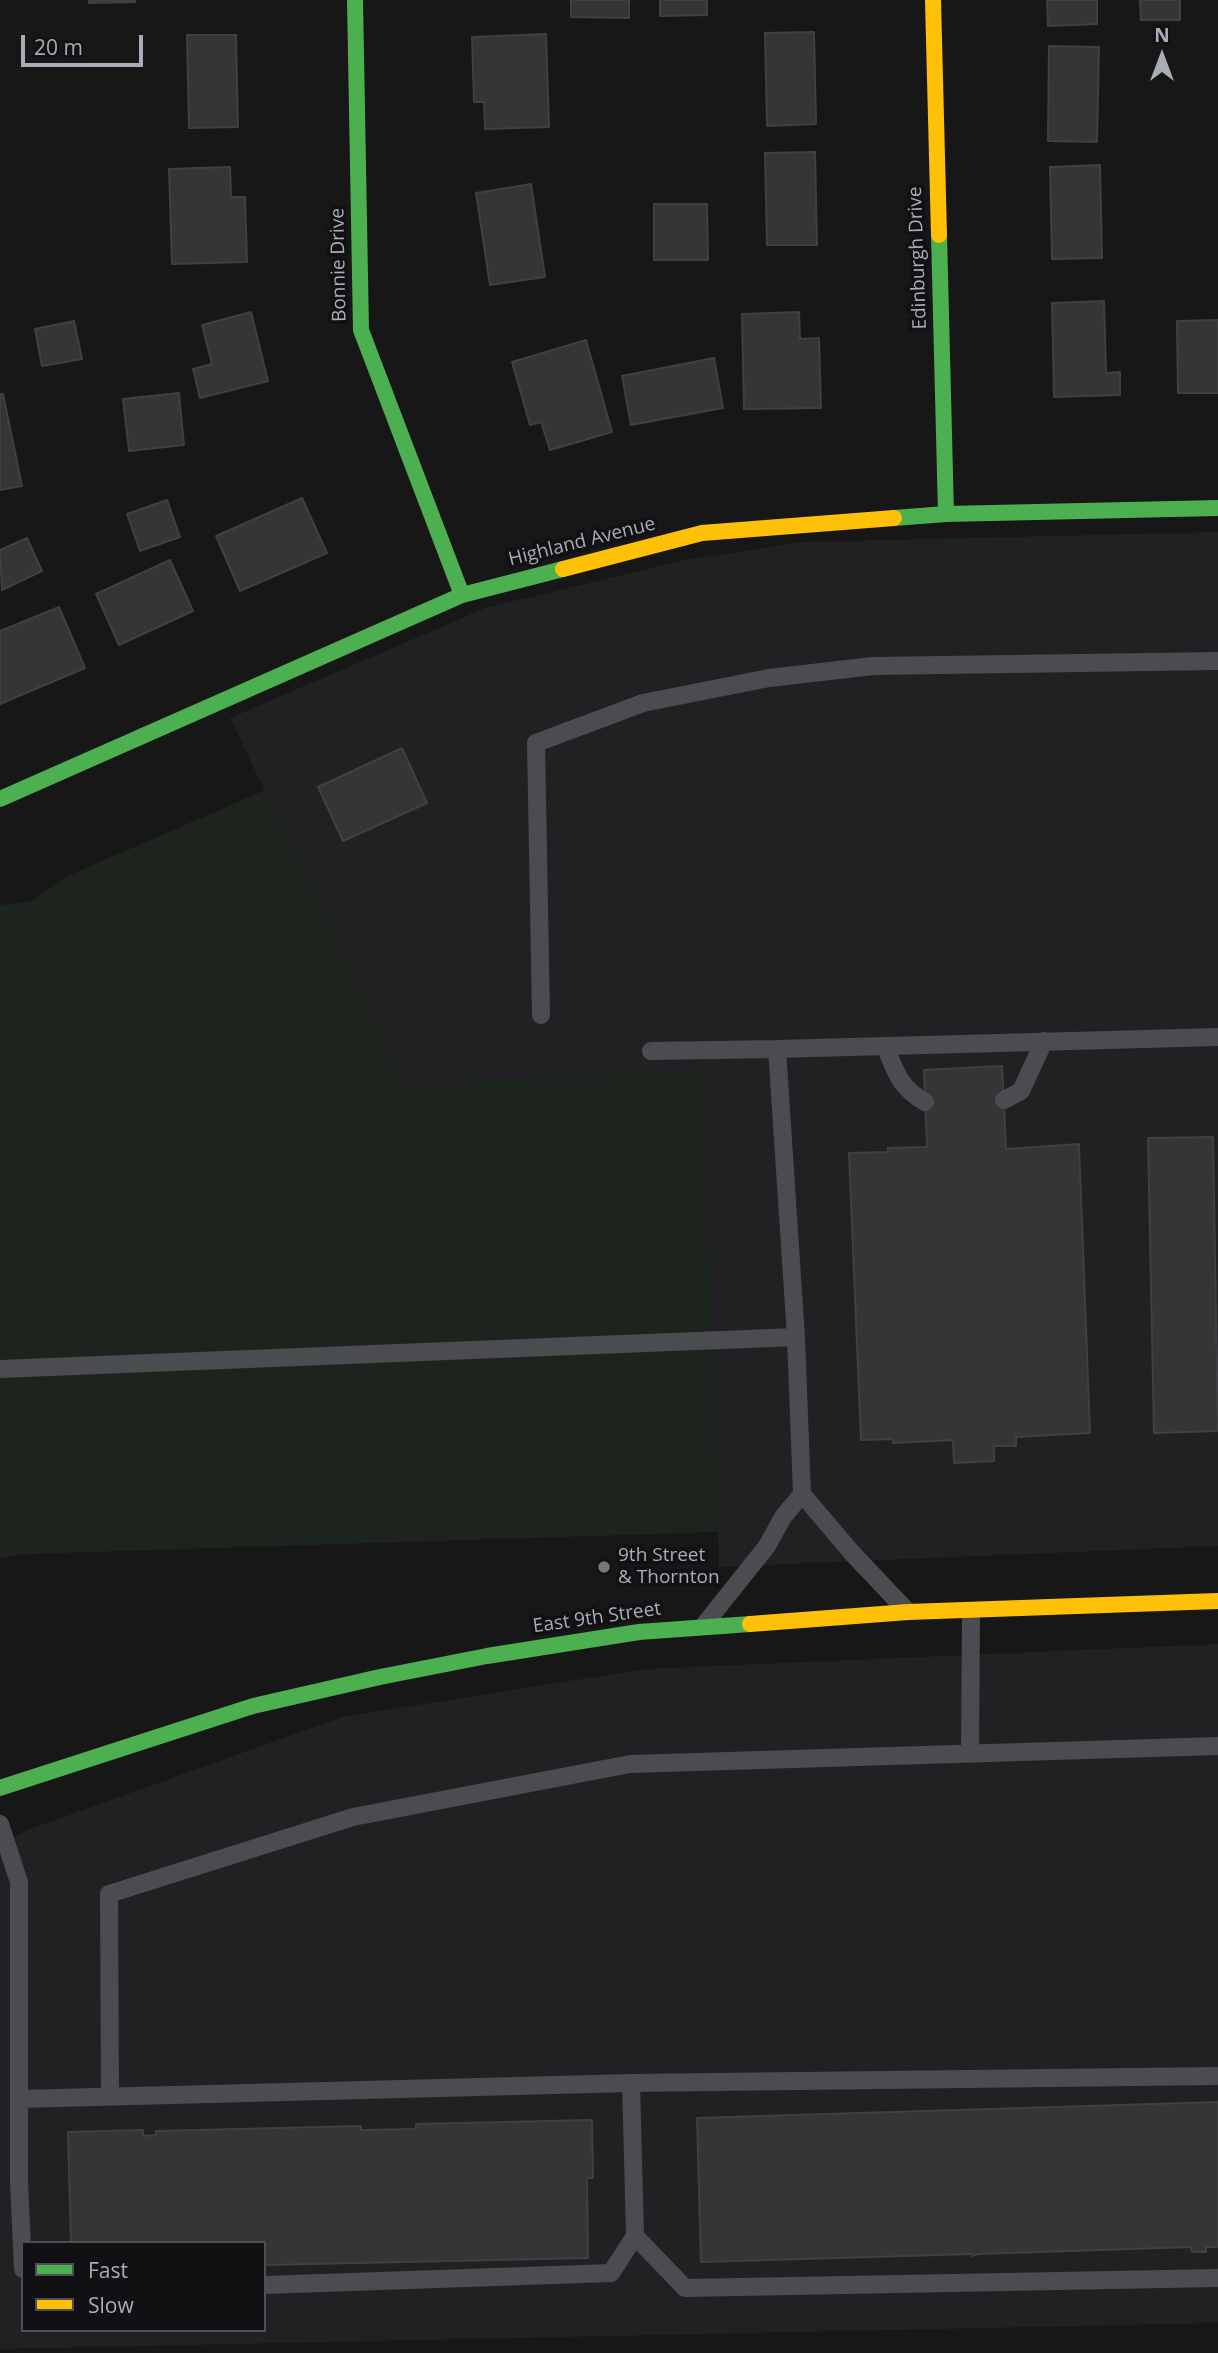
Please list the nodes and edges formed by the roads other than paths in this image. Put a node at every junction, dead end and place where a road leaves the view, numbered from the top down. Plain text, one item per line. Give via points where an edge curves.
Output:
1 (355, 0) edge
2 (933, 0) edge
3 (1218, 508) edge
4 (946, 514) junction
5 (462, 595) junction
6 (1218, 661) edge
7 (0, 799) edge
8 (541, 1015) dead end
9 (1218, 1037) edge
10 (1044, 1041) junction
11 (884, 1046) junction
12 (777, 1049) junction
13 (651, 1051) dead end
14 (1004, 1100) dead end
15 (925, 1102) dead end
16 (796, 1337) junction
17 (0, 1369) edge
18 (802, 1494) junction
19 (1218, 1601) edge
20 (908, 1612) junction
21 (971, 1612) junction
22 (703, 1625) junction
23 (1218, 1746) edge
24 (970, 1753) junction
25 (0, 1788) edge
26 (0, 1824) edge
27 (1218, 2076) edge
28 (631, 2083) junction
29 (110, 2096) junction
30 (19, 2099) junction
31 (19, 2149) junction
32 (0, 2150) edge
33 (635, 2236) junction
34 (22, 2241) edge
35 (1218, 2278) edge
36 (266, 2285) edge

1 - 5 street, Bonnie Drive via 361,330
2 - 4 street, Edinburgh Drive
3 - 4 street, Highland Avenue
4 - 5 street, Highland Avenue via 702,533
5 - 7 street, Highland Avenue
6 - 8 lane via 873,666 769,678 643,703 536,743
9 - 10 lane
10 - 11 lane
10 - 14 lane via 1021,1091
11 - 12 lane
11 - 15 lane via 909,1093
12 - 13 lane
12 - 16 lane
16 - 17 lane
16 - 18 lane
18 - 20 lane
18 - 22 lane
19 - 21 street, East 9th Street
20 - 21 street, East 9th Street
20 - 22 street, East 9th Street
21 - 24 lane
22 - 25 street, East 9th Street via 487,1656 253,1706
23 - 24 lane
24 - 29 lane via 630,1764 353,1817 110,1894
26 - 30 lane via 19,1882
27 - 28 lane
28 - 29 lane
28 - 33 lane
29 - 30 lane
30 - 31 lane
31 - 32 lane
31 - 34 lane
33 - 35 lane via 685,2288
33 - 36 lane via 611,2273

